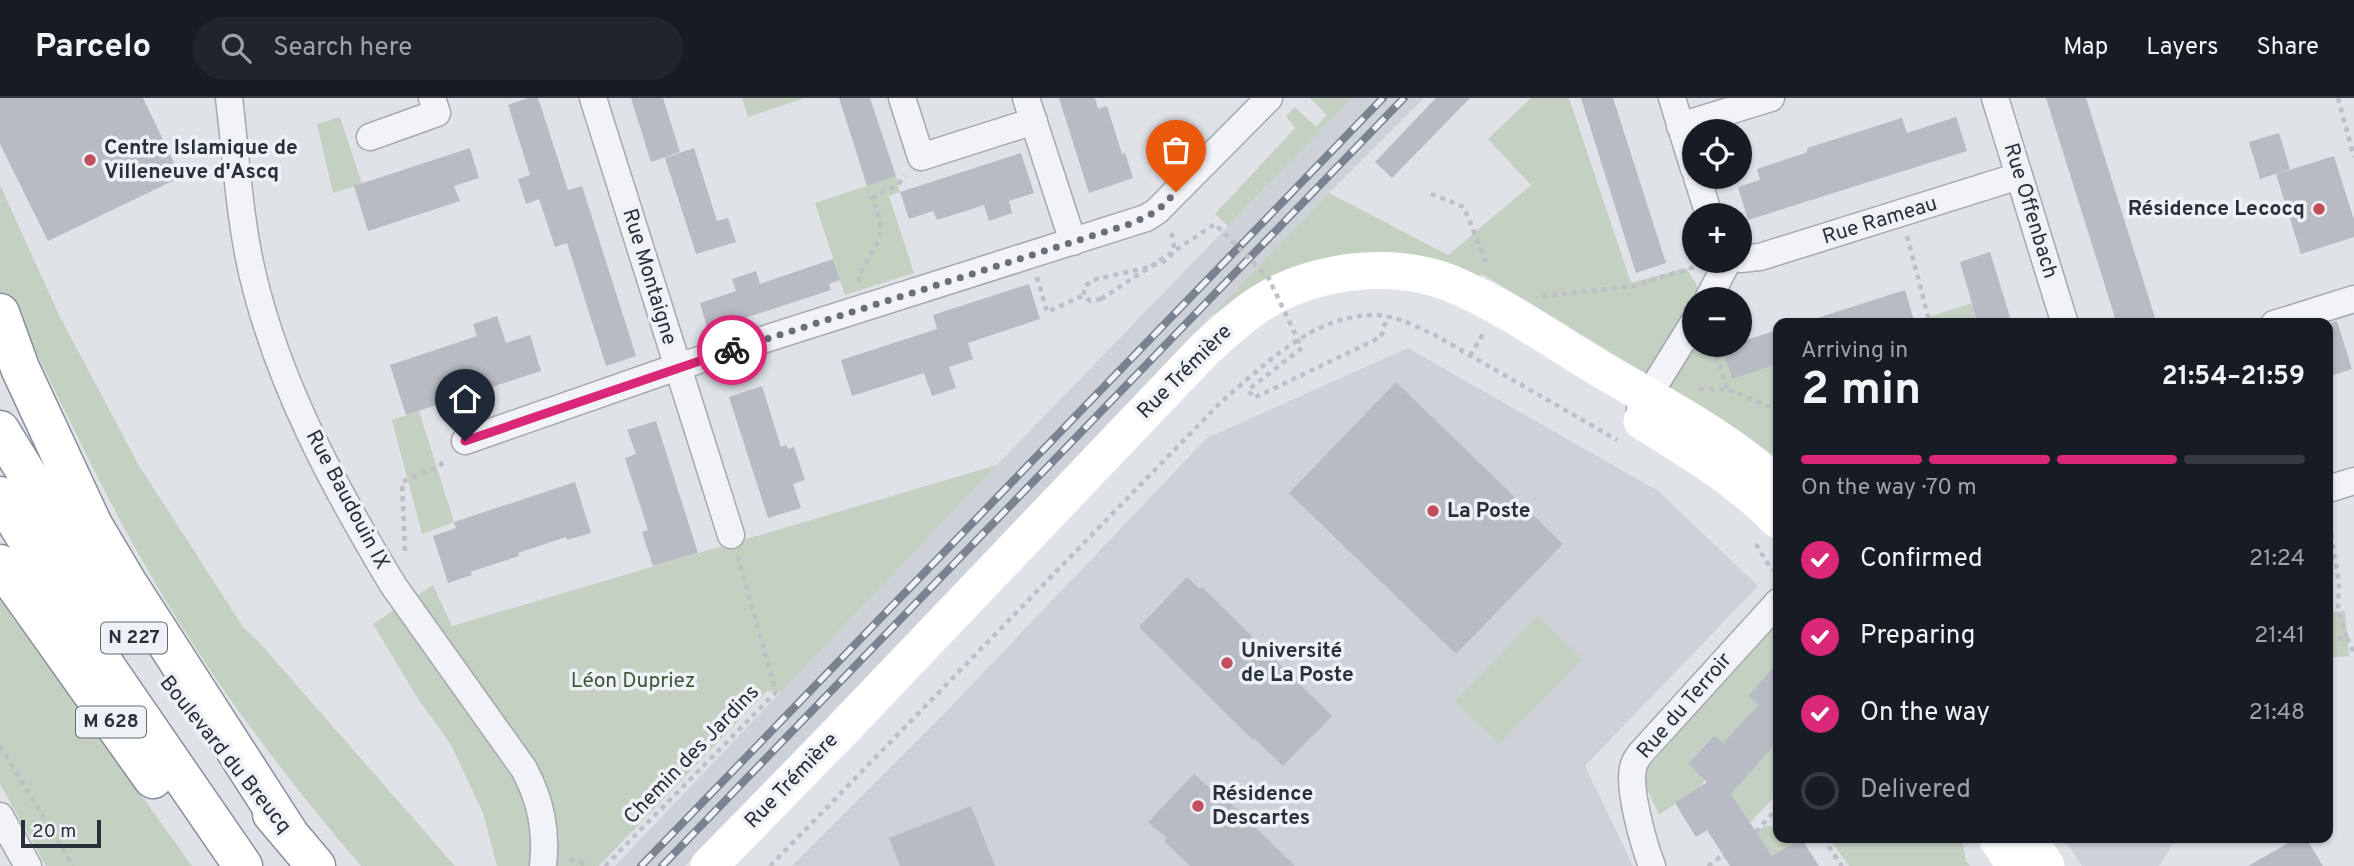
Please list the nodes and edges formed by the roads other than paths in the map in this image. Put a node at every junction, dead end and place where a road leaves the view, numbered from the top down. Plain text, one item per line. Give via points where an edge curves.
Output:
1 (229, 98) edge
2 (432, 98) edge
3 (593, 98) edge
4 (902, 98) edge
5 (1269, 98) edge
6 (1671, 98) edge
7 (1771, 98) edge
8 (1995, 98) edge
9 (1030, 109) edge
10 (1680, 125) junction
11 (1682, 131) edge
12 (370, 137) dead end
13 (2019, 176) junction
14 (1073, 242) junction
15 (1752, 258) edge
16 (2354, 299) edge
17 (0, 313) edge
18 (2063, 318) edge
19 (2293, 318) edge
20 (1682, 343) edge
21 (677, 367) junction
22 (1637, 420) junction
23 (0, 430) edge
24 (465, 441) road end
25 (2354, 481) edge
26 (1773, 482) edge
27 (2333, 487) edge
28 (0, 495) edge
29 (1773, 515) edge
30 (731, 535) road end
31 (0, 564) edge
32 (1773, 608) edge
33 (0, 816) edge
34 (288, 832) junction
35 (2000, 843) edge
36 (2031, 843) edge
37 (28, 866) edge
38 (237, 866) edge
39 (243, 866) edge
40 (316, 866) edge
41 (543, 866) edge
42 (709, 866) edge
43 (742, 866) edge
44 (1652, 866) edge
45 (2015, 866) edge
46 (2046, 866) edge

1 - 41 street, Rue Baudouin IX via 248,250 280,364 314,440 393,585 524,769 541,812
2 - 12 street via 437,113
3 - 21 street, Rue Montaigne
4 - 9 street via 921,157
5 - 14 street via 1157,211
6 - 10 street
7 - 10 street
8 - 13 street, Rue Offenbach
9 - 14 street
10 - 11 street
13 - 15 street, Rue Rameau
13 - 18 street, Rue Offenbach
14 - 21 street
16 - 19 street
17 - 34 highway via 20,368 93,525
20 - 22 street
21 - 24 street
21 - 30 street, Rue Montaigne
22 - 26 main road, Rue Trémière via 1735,449
22 - 29 main road, Rue Trémière via 1711,465
22 - 42 main road, Rue Trémière via 1489,302 1450,284 1391,272 1343,273 1285,290 1237,320 1204,350
22 - 43 main road, Rue Trémière via 1477,322 1439,305 1403,296 1360,295 1308,306 1278,320 1234,355
23 - 34 highway, Boulevard du Breucq / N 227 via 143,651
25 - 27 street
28 - 39 highway, Boulevard du Breucq / N 227 via 109,671
31 - 38 highway, M 628 via 163,793 200,840
32 - 44 street, Rue du Terroir via 1633,766 1635,799
33 - 37 street
34 - 40 highway, Boulevard du Breucq / N 227
35 - 45 main road
36 - 46 main road

